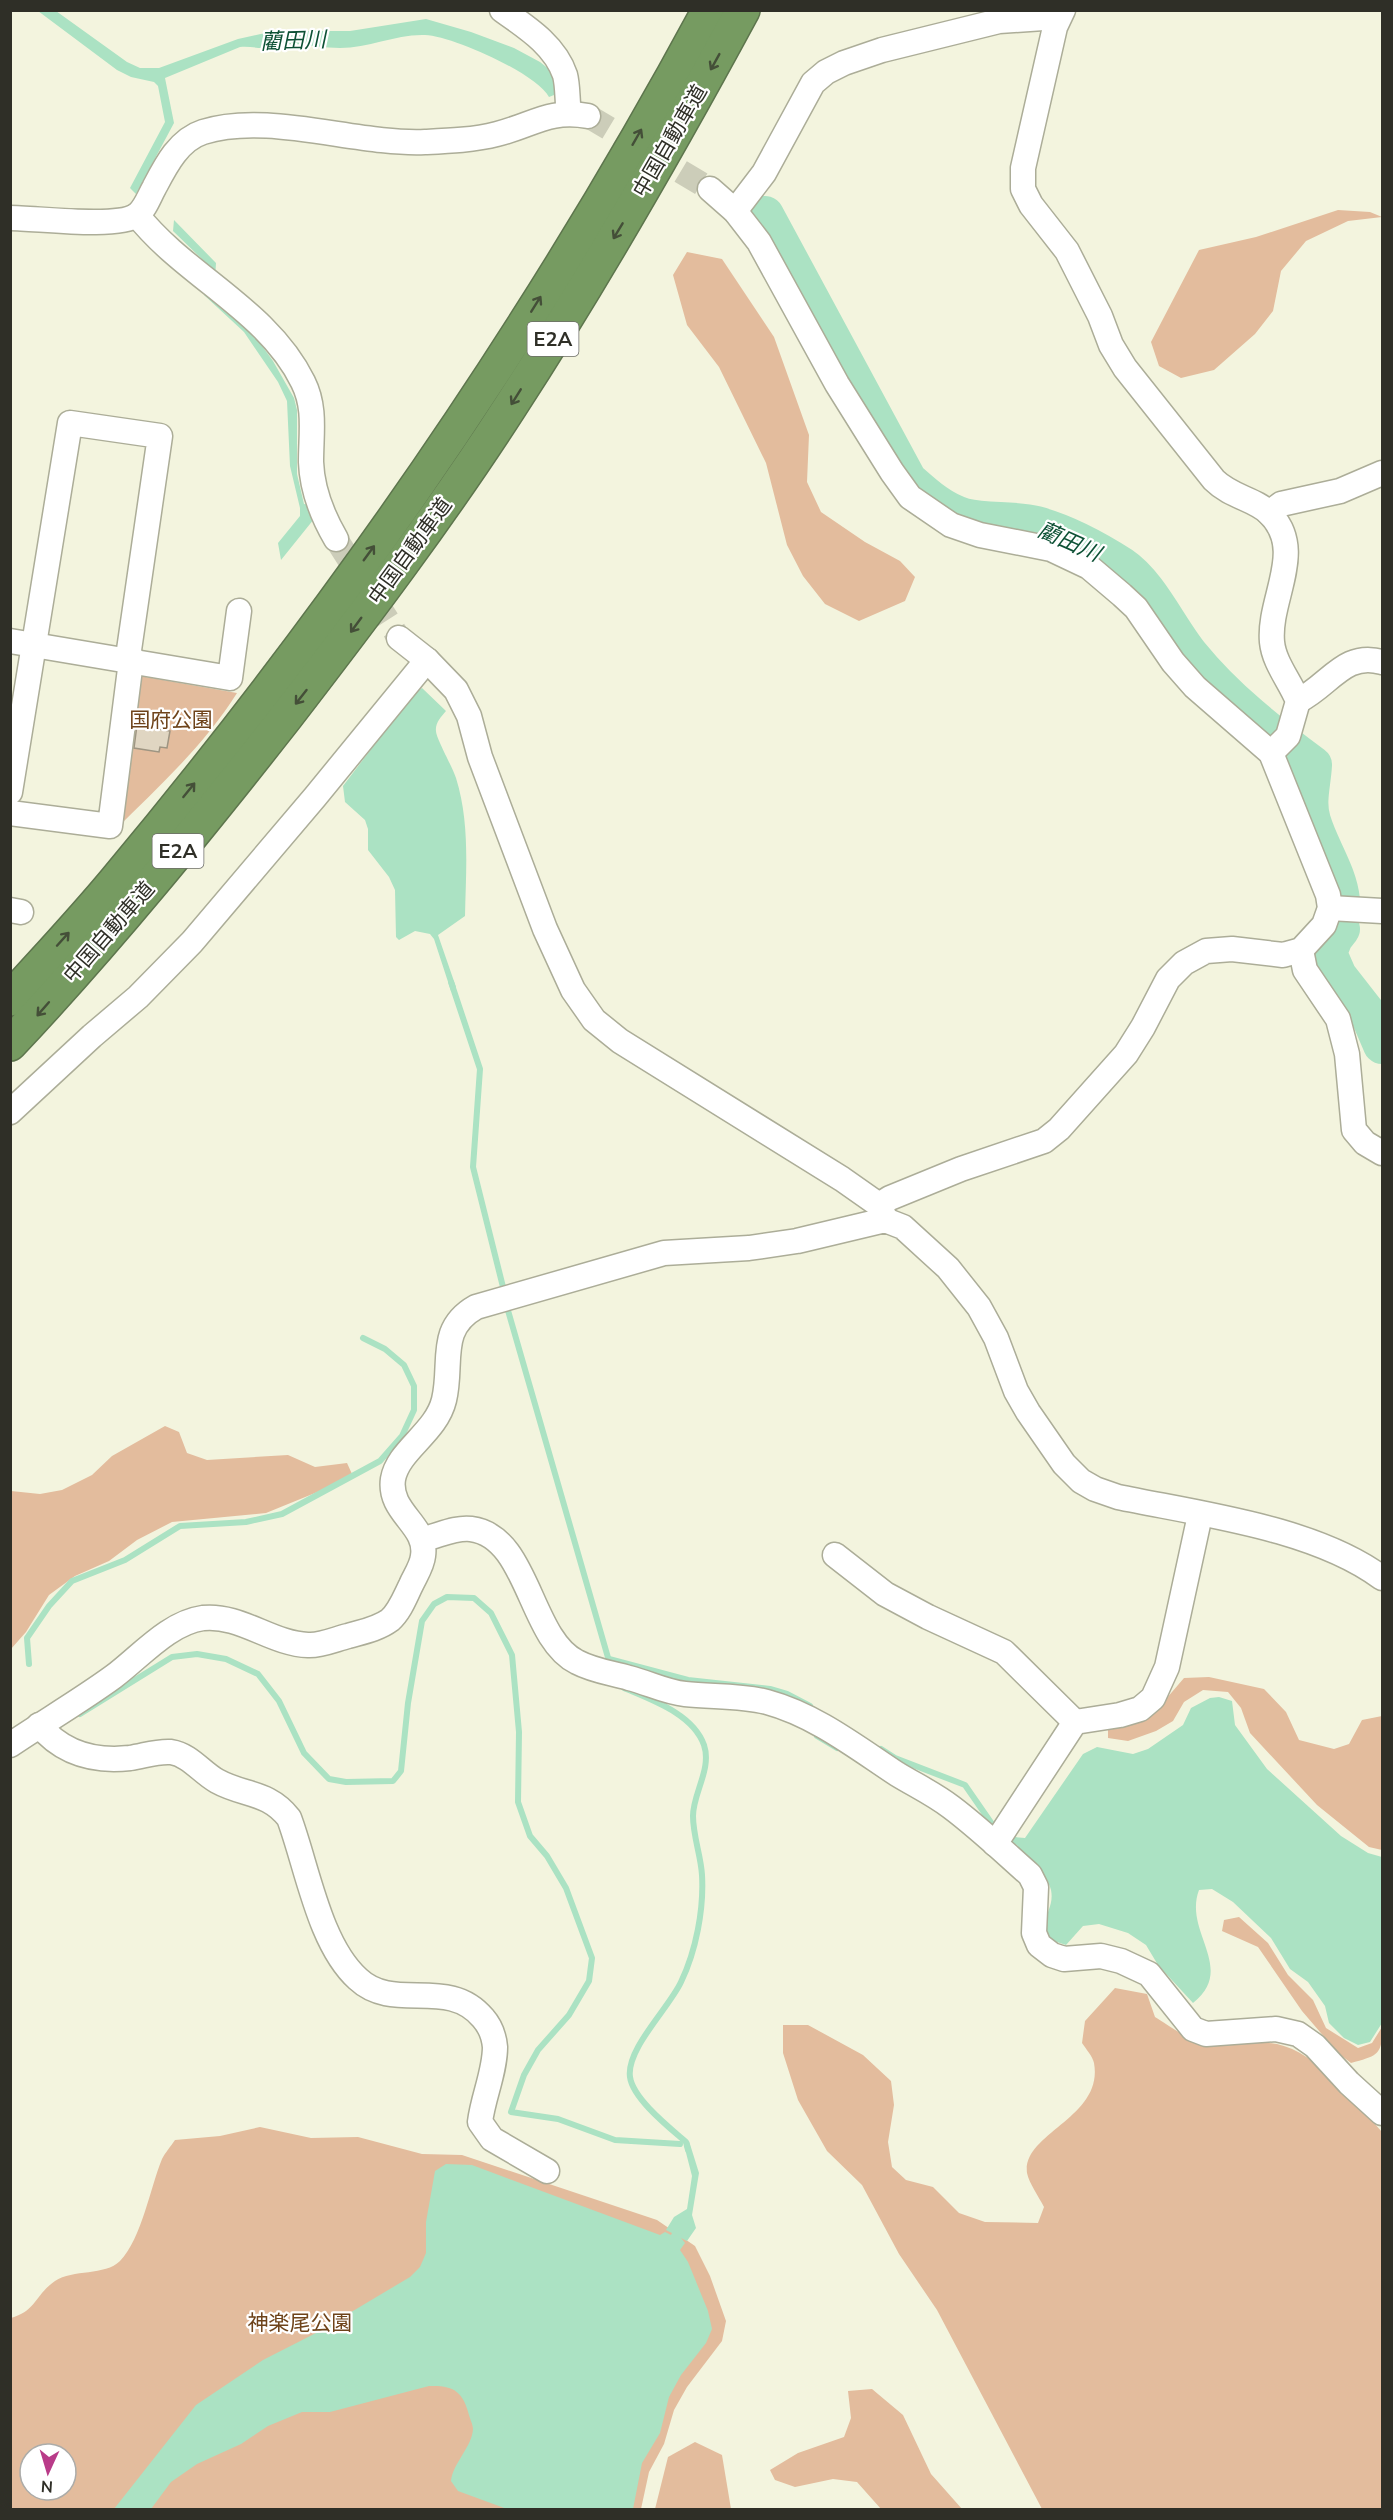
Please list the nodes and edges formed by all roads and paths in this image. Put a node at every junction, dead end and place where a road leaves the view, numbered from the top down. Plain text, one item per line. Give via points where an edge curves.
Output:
1 (502, 10) edge
2 (709, 10) edge
3 (743, 10) edge
4 (1061, 14) edge
5 (710, 189) tunnel mouth
6 (735, 211) junction
7 (137, 215) junction
8 (10, 218) edge
9 (1383, 473) edge
10 (1269, 513) junction
11 (336, 539) tunnel mouth
12 (239, 611) dead end
13 (399, 638) tunnel mouth
14 (22, 643) edge
15 (427, 660) junction
16 (131, 661) junction
17 (1383, 662) edge
18 (1298, 700) junction
19 (1279, 746) junction
20 (10, 792) edge
21 (10, 813) edge
22 (1330, 908) junction
23 (1383, 911) edge
24 (1301, 950) junction
25 (10, 999) edge
26 (10, 1044) edge
27 (10, 1112) edge
28 (1383, 1153) edge
29 (882, 1213) junction
30 (1200, 1515) junction
31 (423, 1539) junction
32 (835, 1555) dead end
33 (1383, 1578) edge
34 (1075, 1722) junction
35 (39, 1725) junction
36 (10, 1745) edge
37 (995, 1844) junction
38 (1383, 2113) edge
39 (547, 2171) dead end

1 - 7 street via 536,34 554,55 578,115 546,116 494,135 422,142 373,140 266,126 202,132 168,161
25 -> 2 highway, 中国自動車道 / E2A via 114,882 214,760 402,509 551,280
3 -> 26 highway, 中国自動車道 / E2A via 579,298 425,532 236,780 136,902
4 - 6 street via 999,21 882,50 826,72 813,83 764,172
4 - 10 street via 1028,143 1023,189 1067,251 1125,368 1214,480 1223,489
5 - 6 street
6 - 19 street via 759,242 837,384 910,497 951,525 1051,549 1089,567 1136,608 1195,687
7 - 8 street via 105,222
7 - 11 street via 166,246 267,333 303,381 312,401 311,464 317,499
9 - 10 street via 1340,491 1281,504
10 - 18 street via 1282,531 1287,549 1272,644
12 - 16 street via 230,678
13 - 15 street
14 - 16 street
14 - 16 street via 70,423 160,436 129,650
14 - 20 street
15 - 27 street via 192,942 138,997
15 - 29 street via 456,690 469,716 480,757 545,929 573,990 594,1020 620,1041 842,1179
16 - 21 street via 110,826
17 - 18 street via 1362,659 1347,664 1313,693
18 - 19 street
19 - 22 street
22 - 23 street
22 - 24 street via 1324,925
24 - 28 street via 1305,970 1338,1019 1347,1054 1354,1130 1365,1143
24 - 29 street via 1283,955 1232,949 1206,951 1184,963 1168,979 1126,1054 1059,1129 1044,1141 890,1198
29 - 30 street via 941,1261 979,1307 1028,1412 1064,1464 1081,1481 1118,1497
29 - 31 street via 796,1241 654,1255 476,1307 461,1315 451,1337 444,1400 424,1437 396,1466 393,1480 398,1506
30 - 33 street via 1291,1536 1339,1554
30 - 34 street via 1167,1667 1153,1698 1120,1715
31 - 35 street via 424,1556 400,1607 390,1620 371,1630 309,1646 225,1620 203,1618 176,1628 112,1677
31 - 37 street via 471,1529 487,1533 501,1544 521,1573 548,1633 560,1650 576,1662 664,1691 746,1698 786,1709 837,1733 935,1797
32 - 34 street via 885,1594 1004,1653
34 - 37 street
35 - 36 street
35 - 39 street via 50,1738 75,1754 98,1759 157,1752 184,1756 215,1780 258,1794 279,1806 289,1818 339,1958 358,1980 375,1991 438,1995 461,1999 475,2008 490,2026 495,2045 480,2122 492,2139
37 - 38 street via 1030,1875 1036,1887 1034,1933 1039,1945 1052,1955 1064,1959 1101,1956 1149,1974 1193,2029 1206,2034 1276,2029 1298,2034

